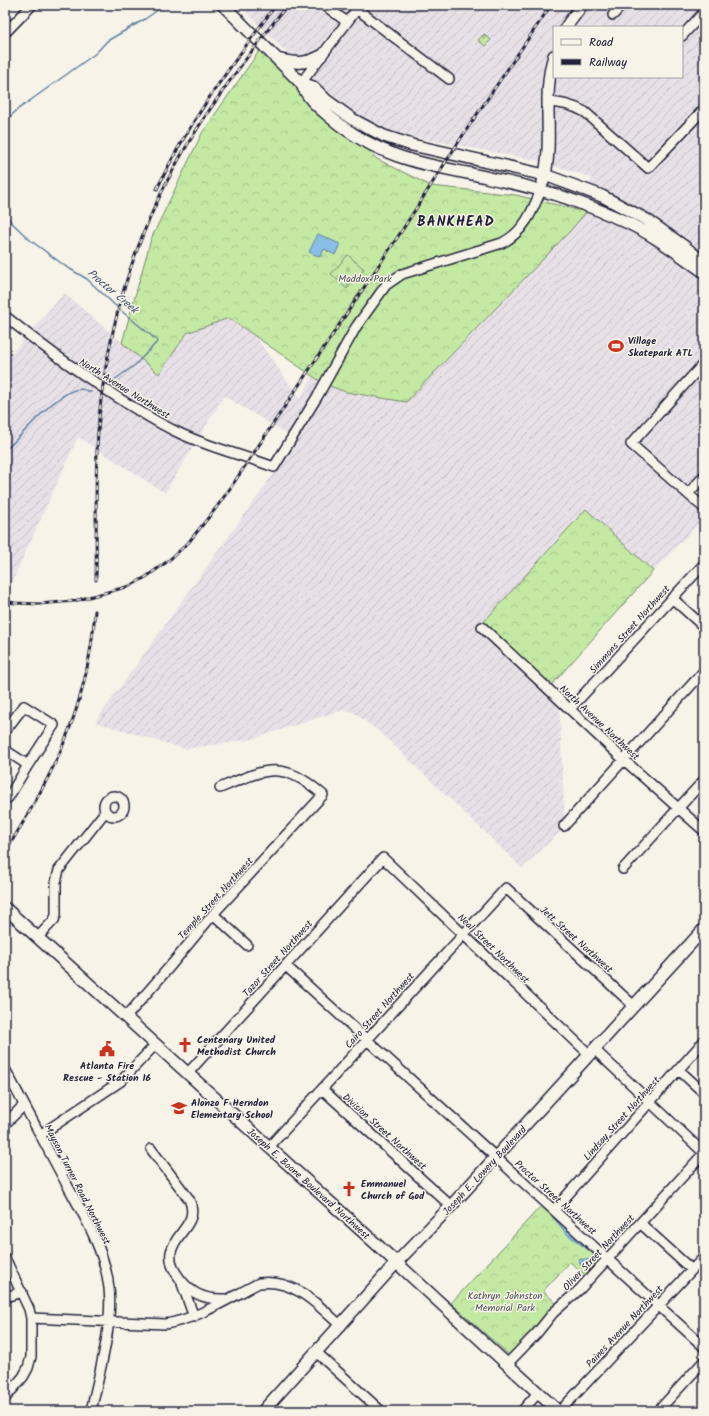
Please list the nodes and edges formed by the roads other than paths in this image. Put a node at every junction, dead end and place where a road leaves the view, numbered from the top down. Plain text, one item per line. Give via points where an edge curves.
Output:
1 (32, 5) edge
2 (223, 5) edge
3 (324, 5) edge
4 (582, 5) edge
5 (622, 5) edge
6 (704, 12) edge
7 (613, 15) dead end
8 (347, 22) junction
9 (567, 26) edge
10 (5, 33) edge
11 (683, 35) edge
12 (321, 56) junction
13 (277, 59) junction
14 (553, 61) edge
15 (449, 79) dead end
16 (301, 83) junction
17 (548, 102) junction
18 (704, 109) edge
19 (545, 175) junction
20 (541, 190) junction
21 (704, 263) edge
22 (704, 272) edge
23 (5, 316) edge
24 (704, 363) edge
25 (704, 476) edge
26 (688, 494) junction
27 (704, 508) edge
28 (704, 564) edge
29 (672, 598) junction
30 (482, 627) dead end
31 (704, 627) edge
32 (704, 671) edge
33 (570, 710) junction
34 (5, 731) edge
35 (5, 750) edge
36 (624, 760) junction
37 (28, 765) junction
38 (704, 780) edge
39 (220, 788) dead end
40 (6, 798) edge
41 (679, 809) junction
42 (106, 812) dead end
43 (564, 826) dead end
44 (704, 831) edge
45 (383, 858) joint
46 (623, 869) dead end
47 (506, 888) joint
48 (5, 908) edge
49 (213, 914) junction
50 (704, 929) edge
51 (463, 935) junction
52 (38, 937) junction
53 (247, 945) dead end
54 (286, 966) junction
55 (634, 1006) junction
56 (126, 1017) junction
57 (367, 1040) junction
58 (704, 1041) edge
59 (156, 1044) junction
60 (592, 1052) junction
61 (5, 1069) edge
62 (679, 1070) junction
63 (188, 1073) junction
64 (322, 1089) junction
65 (704, 1093) edge
66 (650, 1102) junction
67 (24, 1105) junction
68 (5, 1124) edge
69 (40, 1135) junction
70 (269, 1147) junction
71 (151, 1149) dead end
72 (704, 1153) edge
73 (496, 1157) junction
74 (451, 1206) junction
75 (554, 1210) junction
76 (640, 1223) junction
77 (704, 1257) edge
78 (5, 1258) edge
79 (608, 1258) junction
80 (396, 1263) junction
81 (692, 1270) junction
82 (182, 1284) junction
83 (22, 1292) junction
84 (5, 1297) edge
85 (226, 1299) junction
86 (658, 1306) junction
87 (194, 1317) junction
88 (31, 1318) junction
89 (108, 1322) junction
90 (341, 1326) junction
91 (704, 1347) edge
92 (316, 1352) junction
93 (704, 1361) edge
94 (507, 1364) junction
95 (538, 1393) junction
96 (5, 1398) edge
97 (91, 1411) edge
98 (263, 1411) edge
99 (381, 1411) edge
100 (522, 1411) edge
101 (559, 1411) edge
102 (658, 1411) edge

1 - 10 street
2 - 13 main road
3 - 8 street
4 - 9 main road
5 - 7 street
6 - 11 street
8 - 12 street
8 - 15 street via 357,9
12 - 13 main road via 304,63
12 - 16 street
13 - 16 main road
14 - 17 main road
16 - 19 main road via 313,88 352,119 384,136
16 - 20 main road via 306,95 334,120 367,143 390,154 417,163
17 - 18 street via 563,103 585,112 648,168
17 - 19 main road
19 - 20 main road
19 - 21 main road via 602,196 647,220
20 - 22 main road via 597,209 635,227 656,238
20 - 23 street, North Avenue Northwest via 524,226 508,240 402,274 386,285 356,327 274,467 208,445 176,432 145,415 56,356
24 - 26 street via 631,444
25 - 26 street
26 - 27 street
28 - 29 street, Simmons Street Northwest
29 - 31 street
29 - 33 street, Simmons Street Northwest
30 - 33 street, North Avenue Northwest
32 - 36 street
33 - 36 street, North Avenue Northwest
34 - 37 street via 24,706 54,725
35 - 37 street
36 - 41 street, North Avenue Northwest
36 - 43 street
37 - 40 street
38 - 41 street
39 - 49 street, Temple Street Northwest via 256,773 278,771 302,778 323,795
41 - 44 street, North Avenue Northwest
41 - 46 street
42 - 52 street via 60,870 56,882 56,915
45 - 51 street, Neal Street Northwest
45 - 54 street, Tazor Street Northwest
47 - 51 street, Cairo Street Northwest
47 - 55 street, Jett Street Northwest
48 - 52 main road, Joseph E. Boone Boulevard Northwest
49 - 53 street
49 - 56 street, Temple Street Northwest
50 - 55 main road, Joseph E. Lowery Boulevard
51 - 57 street, Cairo Street Northwest
51 - 60 street, Neal Street Northwest
52 - 56 main road, Joseph E. Boone Boulevard Northwest
54 - 57 street, Proctor Street Northwest
54 - 63 street, Tazor Street Northwest
55 - 60 main road, Joseph E. Lowery Boulevard
56 - 59 main road, Joseph E. Boone Boulevard Northwest
57 - 64 street, Cairo Street Northwest
57 - 73 street, Proctor Street Northwest
58 - 62 street, Lindsay Street Northwest
59 - 63 main road, Joseph E. Boone Boulevard Northwest
59 - 69 street via 121,1081
60 - 66 street, Neal Street Northwest
60 - 73 main road, Joseph E. Lowery Boulevard
61 - 67 street, Mayson Turner Road Northwest
62 - 65 street
62 - 66 street, Lindsay Street Northwest
63 - 70 main road, Joseph E. Boone Boulevard Northwest
64 - 70 street, Cairo Street Northwest
64 - 74 street, Division Street Northwest
66 - 72 street, Neal Street Northwest
66 - 75 street, Lindsay Street Northwest
67 - 68 street
67 - 69 street, Mayson Turner Road Northwest
69 - 89 street, Mayson Turner Road Northwest via 103,1259 109,1288
70 - 80 main road, Joseph E. Boone Boulevard Northwest
71 - 82 street via 189,1199 192,1207 191,1219 175,1241 171,1253 173,1268
72 - 76 street, Oliver Street Northwest
73 - 74 main road, Joseph E. Lowery Boulevard
73 - 75 street, Proctor Street Northwest
74 - 80 main road, Joseph E. Lowery Boulevard
75 - 79 street, Proctor Street Northwest
76 - 79 street, Oliver Street Northwest
76 - 81 street
77 - 81 street, Paines Avenue Northwest
78 - 83 street
79 - 86 street, Proctor Street Northwest
79 - 94 street, Oliver Street Northwest
80 - 90 main road, Joseph E. Lowery Boulevard
80 - 94 main road, Joseph E. Boone Boulevard Northwest
81 - 86 street, Paines Avenue Northwest
82 - 85 street via 206,1298
82 - 87 street
83 - 84 street
83 - 88 street
85 - 87 street
85 - 90 street via 259,1283 282,1283 306,1294
86 - 91 street, Proctor Street Northwest
86 - 101 street, Paines Avenue Northwest
87 - 89 street via 165,1324
88 - 89 street
88 - 96 street via 31,1357 28,1368
89 - 97 street, Mayson Turner Road Northwest
90 - 92 main road, Joseph E. Lowery Boulevard
92 - 98 main road, Joseph E. Lowery Boulevard
92 - 99 street
93 - 102 street
94 - 95 main road, Joseph E. Boone Boulevard Northwest
95 - 100 street
95 - 101 main road, Joseph E. Boone Boulevard Northwest

